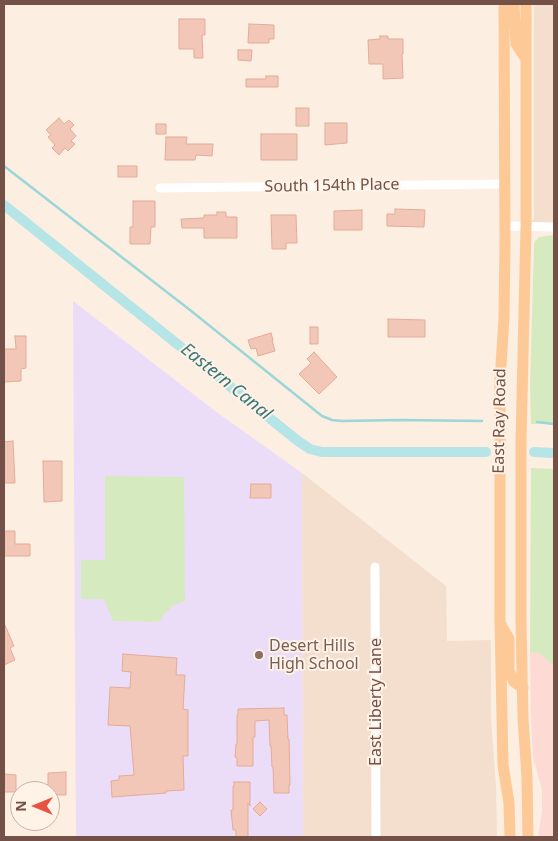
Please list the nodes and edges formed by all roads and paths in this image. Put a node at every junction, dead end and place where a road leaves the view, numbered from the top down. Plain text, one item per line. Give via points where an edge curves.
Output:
1 (504, 4) edge
2 (514, 4) edge
3 (526, 4) edge
4 (526, 59) junction
5 (504, 184) junction
6 (160, 188) dead end
7 (505, 226) junction
8 (526, 227) junction
9 (554, 227) edge
10 (375, 567) dead end
11 (500, 621) junction
12 (523, 688) junction
13 (376, 837) edge
14 (510, 837) edge
15 (528, 837) edge

1 - 5 main road, East Ray Road
2 - 4 main road via 516,44
3 - 4 main road, East Ray Road
4 - 8 main road, East Ray Road
5 - 6 street, South 154th Place
5 - 7 main road, East Ray Road
7 - 8 street
7 - 11 main road, East Ray Road via 500,380
8 - 9 street
8 - 12 main road, East Ray Road via 521,441
10 - 13 street, East Liberty Lane
11 - 12 main road via 510,639 511,675 514,682
11 - 14 main road, East Ray Road via 503,764
12 - 15 main road, East Ray Road

